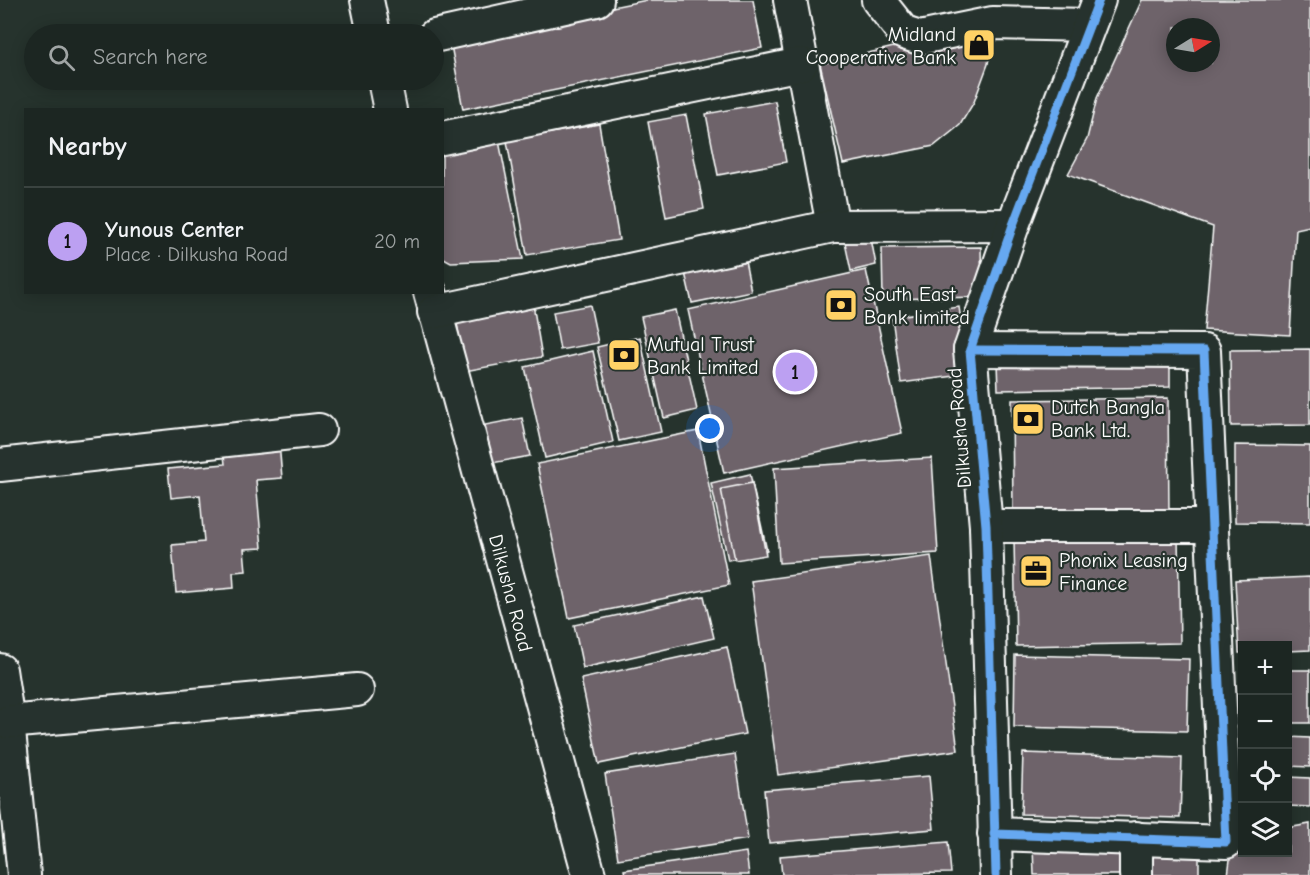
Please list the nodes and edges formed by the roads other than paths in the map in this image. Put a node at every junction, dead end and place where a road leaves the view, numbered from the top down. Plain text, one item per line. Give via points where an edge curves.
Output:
1 (367, 0) edge
2 (597, 0) edge
3 (790, 0) edge
4 (878, 0) edge
5 (1094, 12) edge
6 (372, 24) edge
7 (444, 34) edge
8 (801, 64) junction
9 (386, 90) edge
10 (390, 108) edge
11 (444, 138) edge
12 (1013, 225) junction
13 (833, 226) junction
14 (432, 302) edge
15 (970, 350) junction
16 (319, 430) dead end
17 (0, 465) edge
18 (986, 526) junction
19 (1212, 526) junction
20 (0, 670) edge
21 (357, 690) dead end
22 (8, 722) junction
23 (994, 834) junction
24 (1136, 838) junction
25 (24, 875) edge
26 (589, 875) edge
27 (996, 875) edge
28 (1136, 875) edge

1 - 6 street
2 - 7 street
3 - 8 street
4 - 5 street via 904,33 920,38 993,23
5 - 12 street, Dilkusha Road
8 - 11 street
8 - 13 street
9 - 10 street
12 - 13 street, Dilkusha Road
12 - 15 street, Dilkusha Road
13 - 14 street, Dilkusha Road
14 - 26 street, Dilkusha Road
15 - 18 street, Dilkusha Road
15 - 19 street via 1204,351
16 - 17 street
18 - 19 street
18 - 23 street, Dilkusha Road
19 - 24 street via 1226,842
20 - 22 street
21 - 22 street
22 - 25 street
23 - 24 street
23 - 27 street, Dilkusha Road
24 - 28 street

